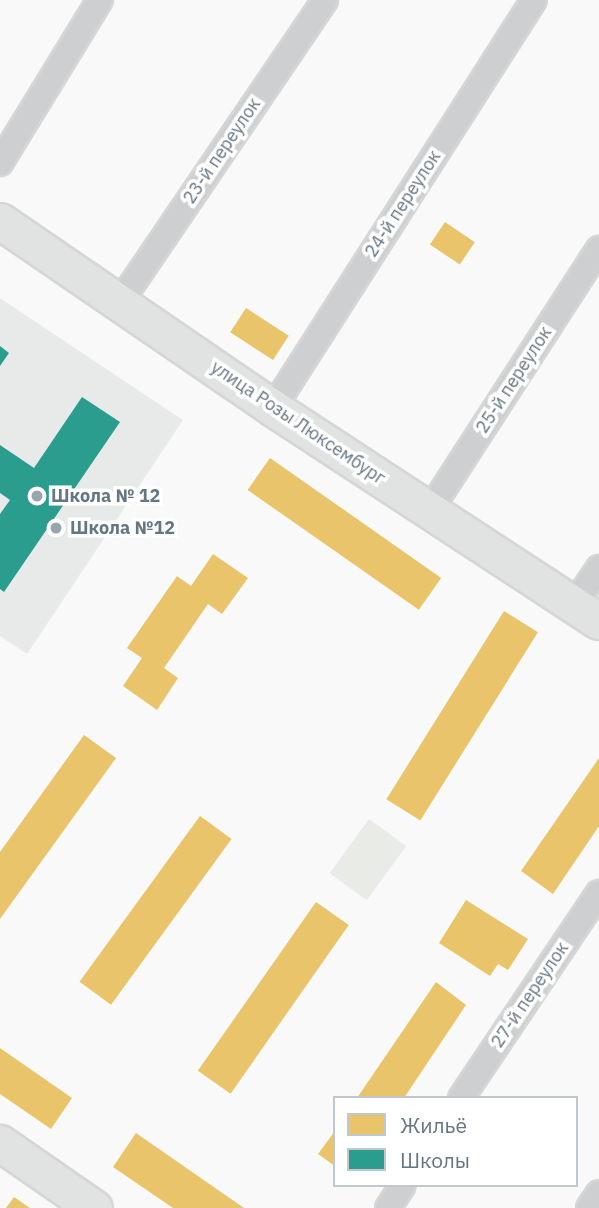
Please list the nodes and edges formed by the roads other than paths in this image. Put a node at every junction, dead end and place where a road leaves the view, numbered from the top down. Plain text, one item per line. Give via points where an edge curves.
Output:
1 (100, 0) edge
2 (325, 0) edge
3 (534, 0) edge
4 (0, 163) edge
5 (0, 221) edge
6 (599, 248) edge
7 (120, 302) junction
8 (273, 408) junction
9 (430, 510) junction
10 (599, 568) edge
11 (587, 613) edge
12 (599, 893) edge
13 (462, 1096) edge
14 (0, 1143) edge
15 (402, 1187) edge
16 (599, 1193) edge
17 (94, 1208) edge
18 (388, 1208) edge
19 (589, 1208) edge

1 - 4 street
2 - 7 street, 23-й переулок
3 - 8 street, 24-й переулок
5 - 7 street, улица Розы Люксембург
6 - 9 street, 25-й переулок
7 - 8 street, улица Розы Люксембург
8 - 9 street, улица Розы Люксембург
9 - 11 street, улица Розы Люксембург
10 - 11 street
12 - 13 street, 27-й переулок
14 - 17 street
15 - 18 street
16 - 19 street

